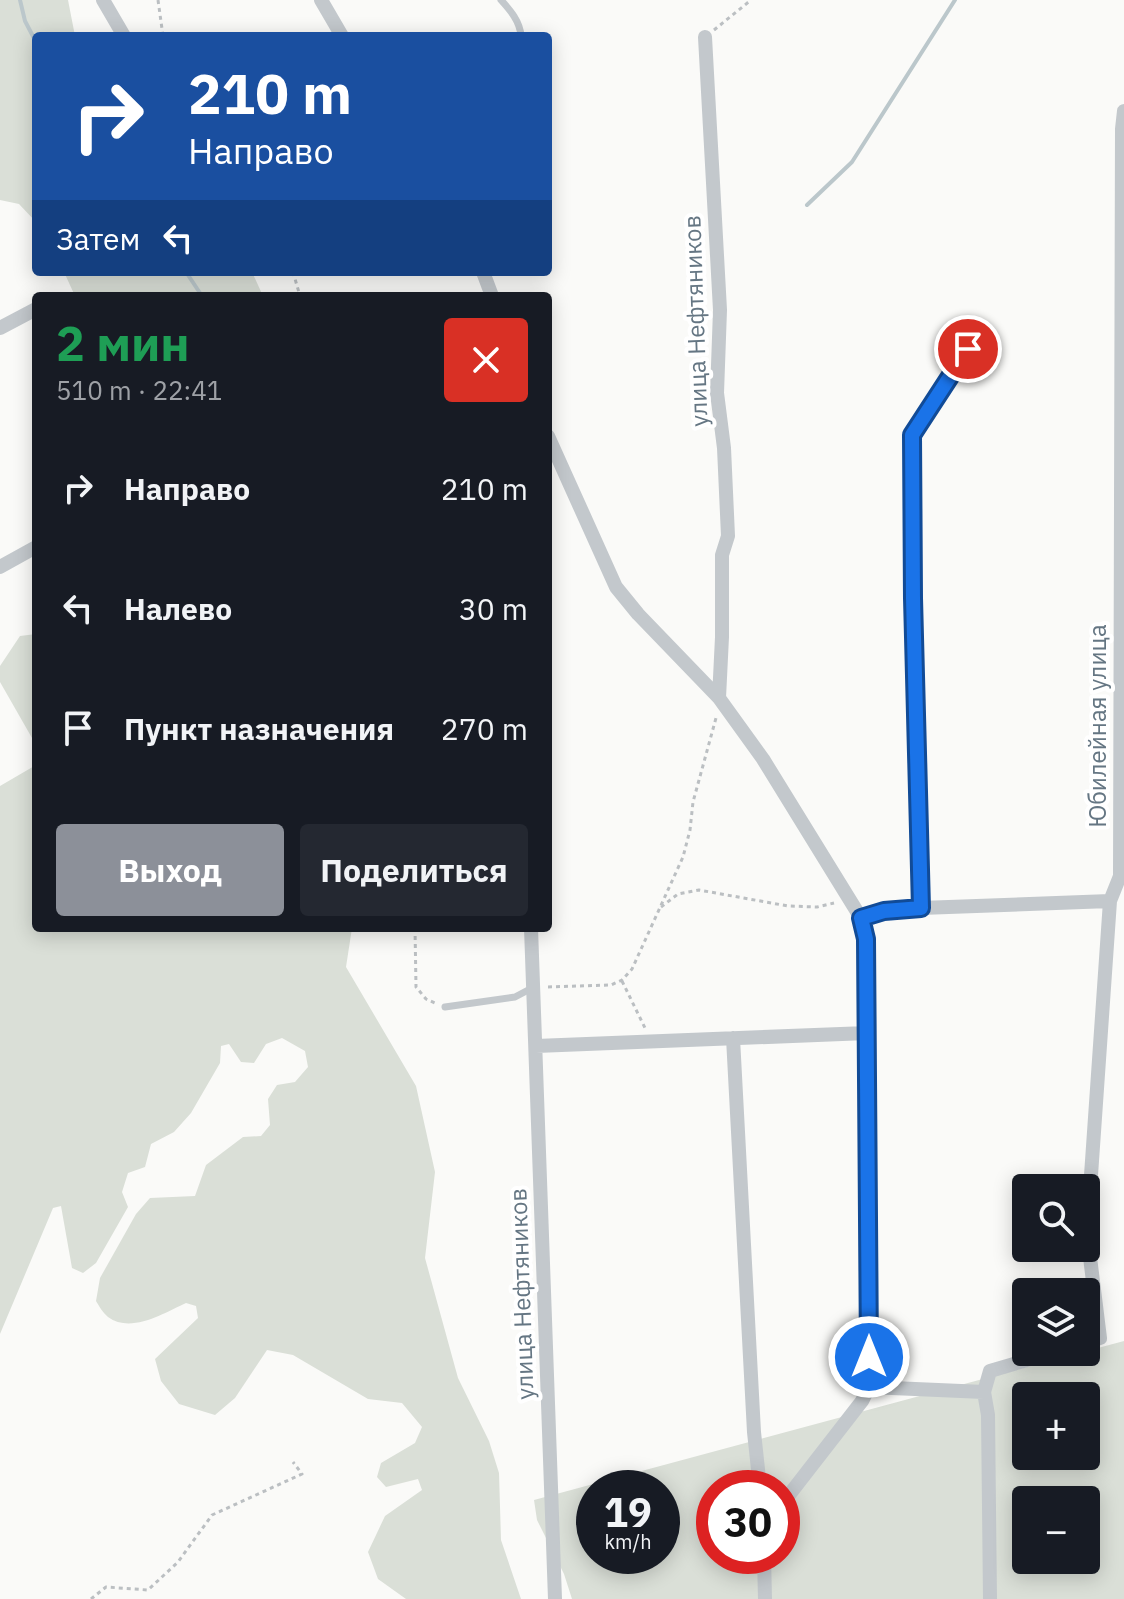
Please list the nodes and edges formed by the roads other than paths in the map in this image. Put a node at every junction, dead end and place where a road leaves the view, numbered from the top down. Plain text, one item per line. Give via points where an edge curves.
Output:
1 (103, 0) edge
2 (321, 0) edge
3 (501, 0) edge
4 (122, 32) edge
5 (340, 32) edge
6 (520, 32) edge
7 (705, 37) road end
8 (1124, 111) edge
9 (32, 311) edge
10 (0, 328) edge
11 (968, 349) dead end
12 (552, 445) edge
13 (32, 549) edge
14 (0, 567) edge
15 (719, 698) junction
16 (1110, 901) junction
17 (921, 908) junction
18 (861, 918) junction
19 (531, 932) edge
20 (532, 988) junction
21 (445, 1007) road end
22 (867, 1033) junction
23 (733, 1038) junction
24 (536, 1046) junction
25 (1090, 1278) edge
26 (1012, 1364) edge
27 (869, 1387) junction
28 (984, 1392) junction
29 (758, 1470) edge
30 (800, 1481) edge
31 (764, 1574) edge
32 (555, 1599) edge
33 (765, 1599) edge
34 (990, 1599) edge

1 - 4 street
2 - 5 street
3 - 6 lane
7 - 15 street, улица Нефтяников via 720,310 717,393 728,536 722,555
8 - 16 street, Юбилейная улица via 1120,876
9 - 10 street
11 - 17 street via 912,435
12 - 15 street via 616,587
13 - 14 street
15 - 18 street
16 - 17 street
16 - 25 street, Юбилейная улица via 1087,1233
17 - 18 street
18 - 22 street
19 - 20 street, улица Нефтяников
20 - 21 lane via 515,997
20 - 24 street, улица Нефтяников
22 - 23 street
22 - 27 street
23 - 24 street
23 - 29 street
24 - 32 street, улица Нефтяников
26 - 28 street via 990,1371
27 - 28 street
27 - 30 street
28 - 34 street
31 - 33 street

